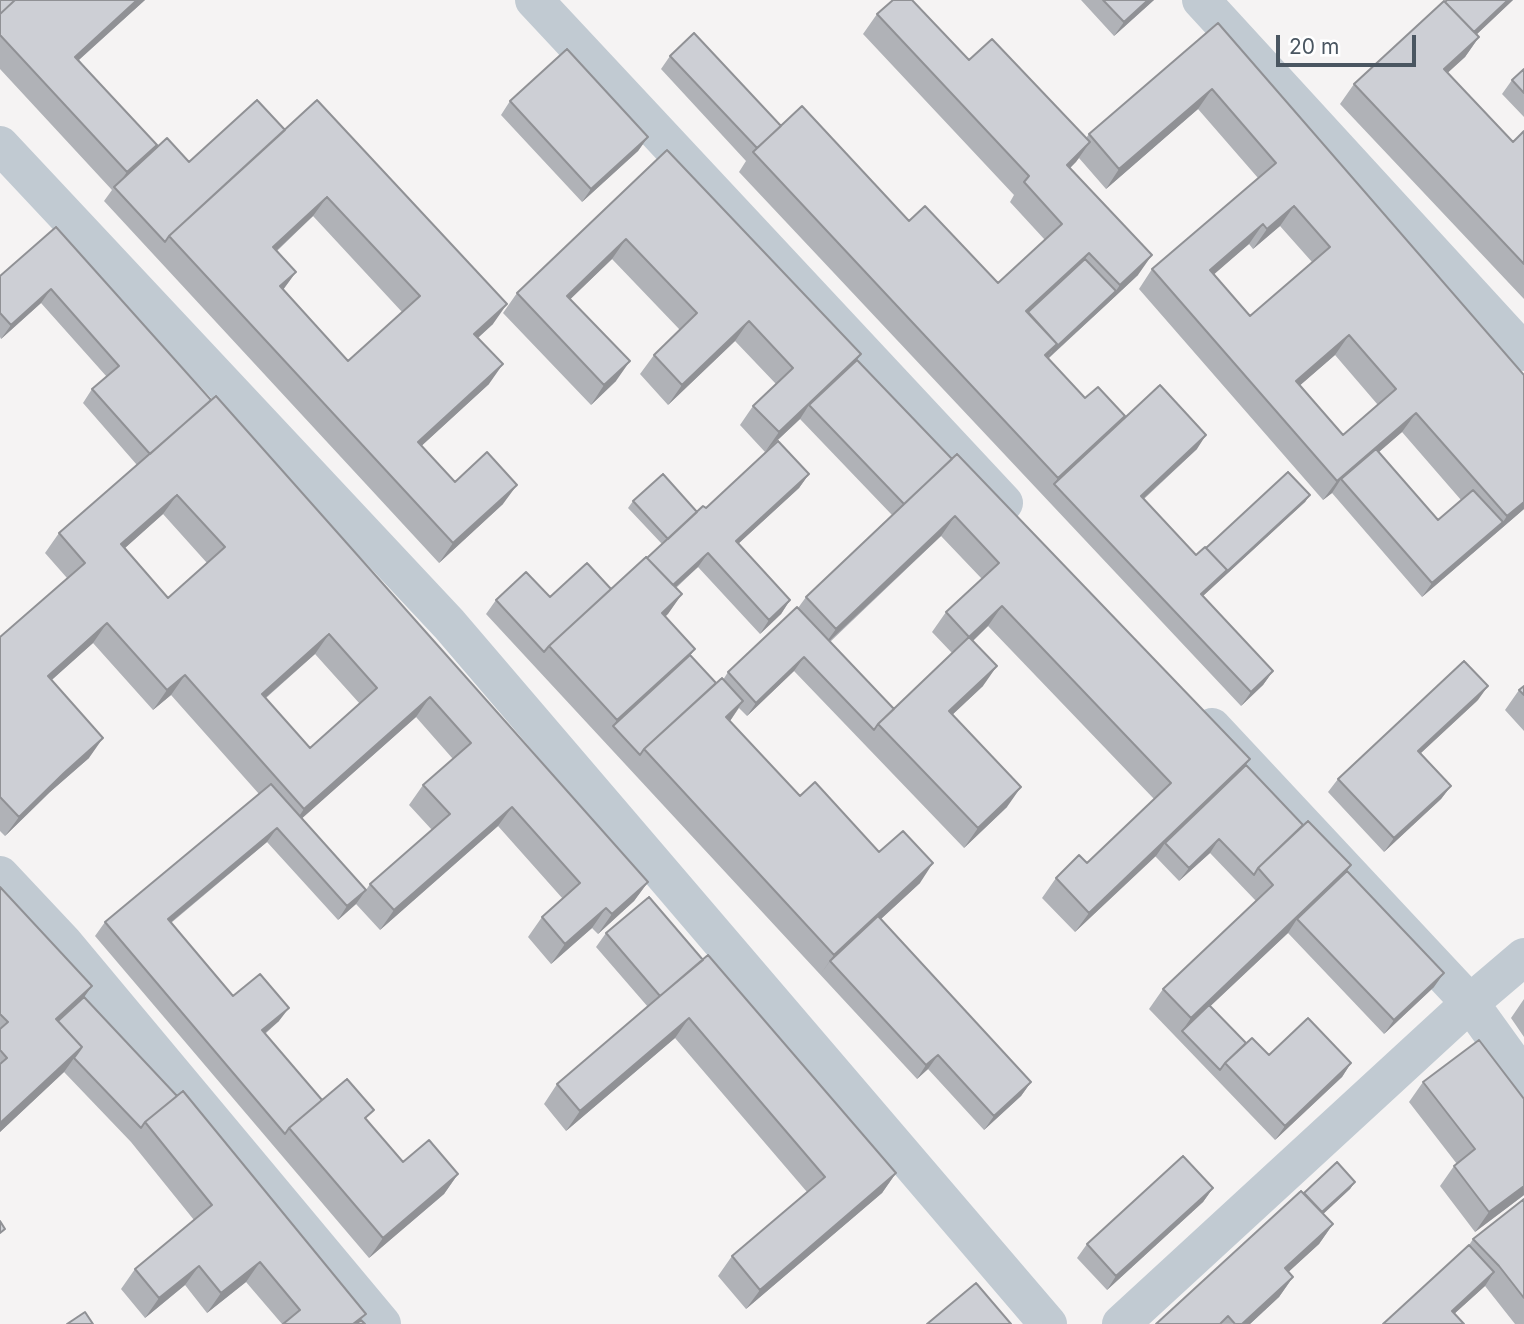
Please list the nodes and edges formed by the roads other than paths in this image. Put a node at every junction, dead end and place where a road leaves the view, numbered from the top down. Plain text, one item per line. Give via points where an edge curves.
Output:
1 (534, 0) edge
2 (1201, 0) edge
3 (0, 145) edge
4 (1524, 352) edge
5 (1031, 532) edge
6 (1193, 706) edge
7 (0, 875) edge
8 (1524, 957) edge
9 (1470, 1003) junction
10 (1524, 1078) edge
11 (382, 1324) edge
12 (1048, 1324) edge
13 (1121, 1324) edge

1 - 5 street
2 - 4 street
3 - 12 street via 449,624
6 - 9 street
7 - 11 street via 63,942
8 - 9 street
9 - 10 street
9 - 13 street

